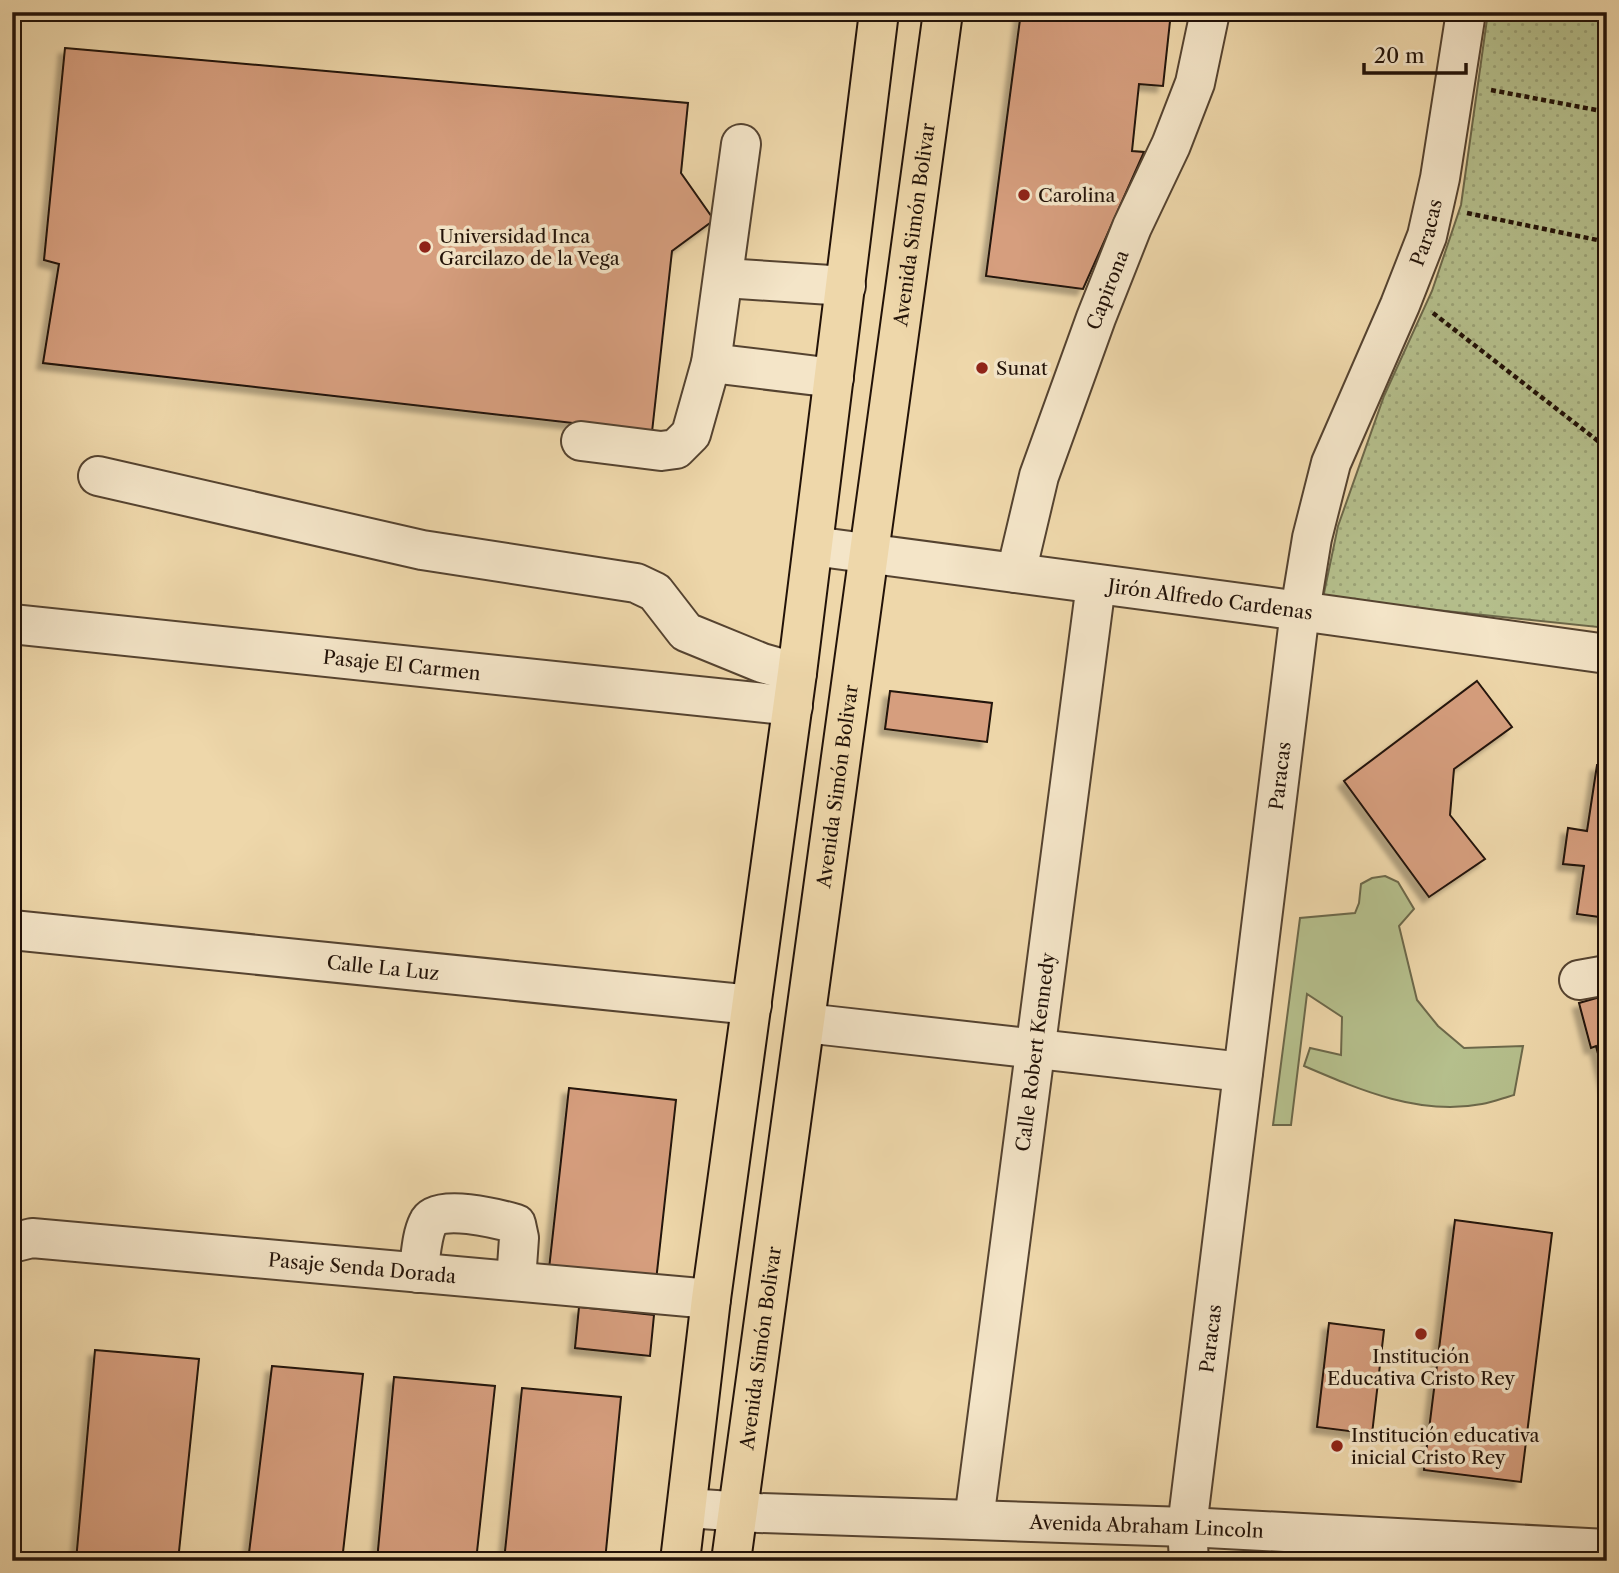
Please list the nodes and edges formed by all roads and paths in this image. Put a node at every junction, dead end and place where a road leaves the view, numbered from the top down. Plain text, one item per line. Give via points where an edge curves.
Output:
1 (879, 12) edge
2 (943, 12) edge
3 (1210, 12) edge
4 (1466, 12) edge
5 (1559, 12) edge
6 (1607, 19) edge
7 (1455, 83) junction
8 (1607, 112) edge
9 (741, 144) dead end
10 (1434, 206) junction
11 (1607, 242) edge
12 (724, 278) junction
13 (846, 286) junction
14 (1405, 292) junction
15 (711, 363) junction
16 (834, 378) junction
17 (581, 441) dead end
18 (1607, 448) edge
19 (98, 476) dead end
20 (813, 547) junction
21 (869, 554) junction
22 (1016, 573) junction
23 (1096, 584) junction
24 (1300, 611) junction
25 (12, 624) edge
26 (1607, 654) edge
27 (795, 690) junction
28 (12, 930) edge
29 (752, 1006) junction
30 (805, 1023) junction
31 (1036, 1048) junction
32 (1243, 1072) junction
33 (12, 1243) edge
34 (418, 1273) junction
35 (516, 1281) junction
36 (711, 1299) junction
37 (687, 1508) junction
38 (737, 1512) junction
39 (974, 1520) junction
40 (1188, 1544) edge
41 (1607, 1549) edge
42 (680, 1561) edge
43 (731, 1561) edge

1 - 13 main road
2 - 21 main road, Avenida Simón Bolivar
3 - 22 street, Capirona via 1195,83 1132,227 1039,475
4 - 7 street, Paracas
5 - 6 path
7 - 8 path
7 - 10 street, Paracas
9 - 12 street
10 - 11 path
10 - 14 street, Paracas
12 - 13 street
12 - 15 street
13 - 16 main road
14 - 18 path
14 - 24 street, Paracas via 1331,463
15 - 16 street
15 - 17 street via 691,434 676,449
16 - 20 main road
19 - 27 street via 422,550 636,583 655,592 685,632 762,663
20 - 21 street, Jirón Alfredo Cardenas
20 - 27 main road
21 - 22 street, Jirón Alfredo Cardenas
21 - 30 main road, Avenida Simón Bolivar
22 - 23 street, Jirón Alfredo Cardenas
23 - 24 street, Jirón Alfredo Cardenas
23 - 31 street, Calle Robert Kennedy
24 - 26 street, Jirón Alfredo Cardenas
24 - 32 street, Paracas
25 - 27 street, Pasaje El Carmen
27 - 29 main road
28 - 29 street, Calle La Luz
29 - 36 main road
30 - 31 street
30 - 38 main road, Avenida Simón Bolivar
31 - 32 street
31 - 39 street, Calle Robert Kennedy
32 - 40 street, Paracas
33 - 34 street, Pasaje Senda Dorada via 32,1238
34 - 35 street, Pasaje Senda Dorada
34 - 35 street via 428,1222 436,1214 448,1213 516,1224
35 - 36 street, Pasaje Senda Dorada
36 - 37 main road
37 - 38 street, Avenida Abraham Lincoln
37 - 42 main road
38 - 39 street, Avenida Abraham Lincoln
38 - 43 main road, Avenida Simón Bolivar
39 - 40 street, Avenida Abraham Lincoln
40 - 41 street, Avenida Abraham Lincoln

